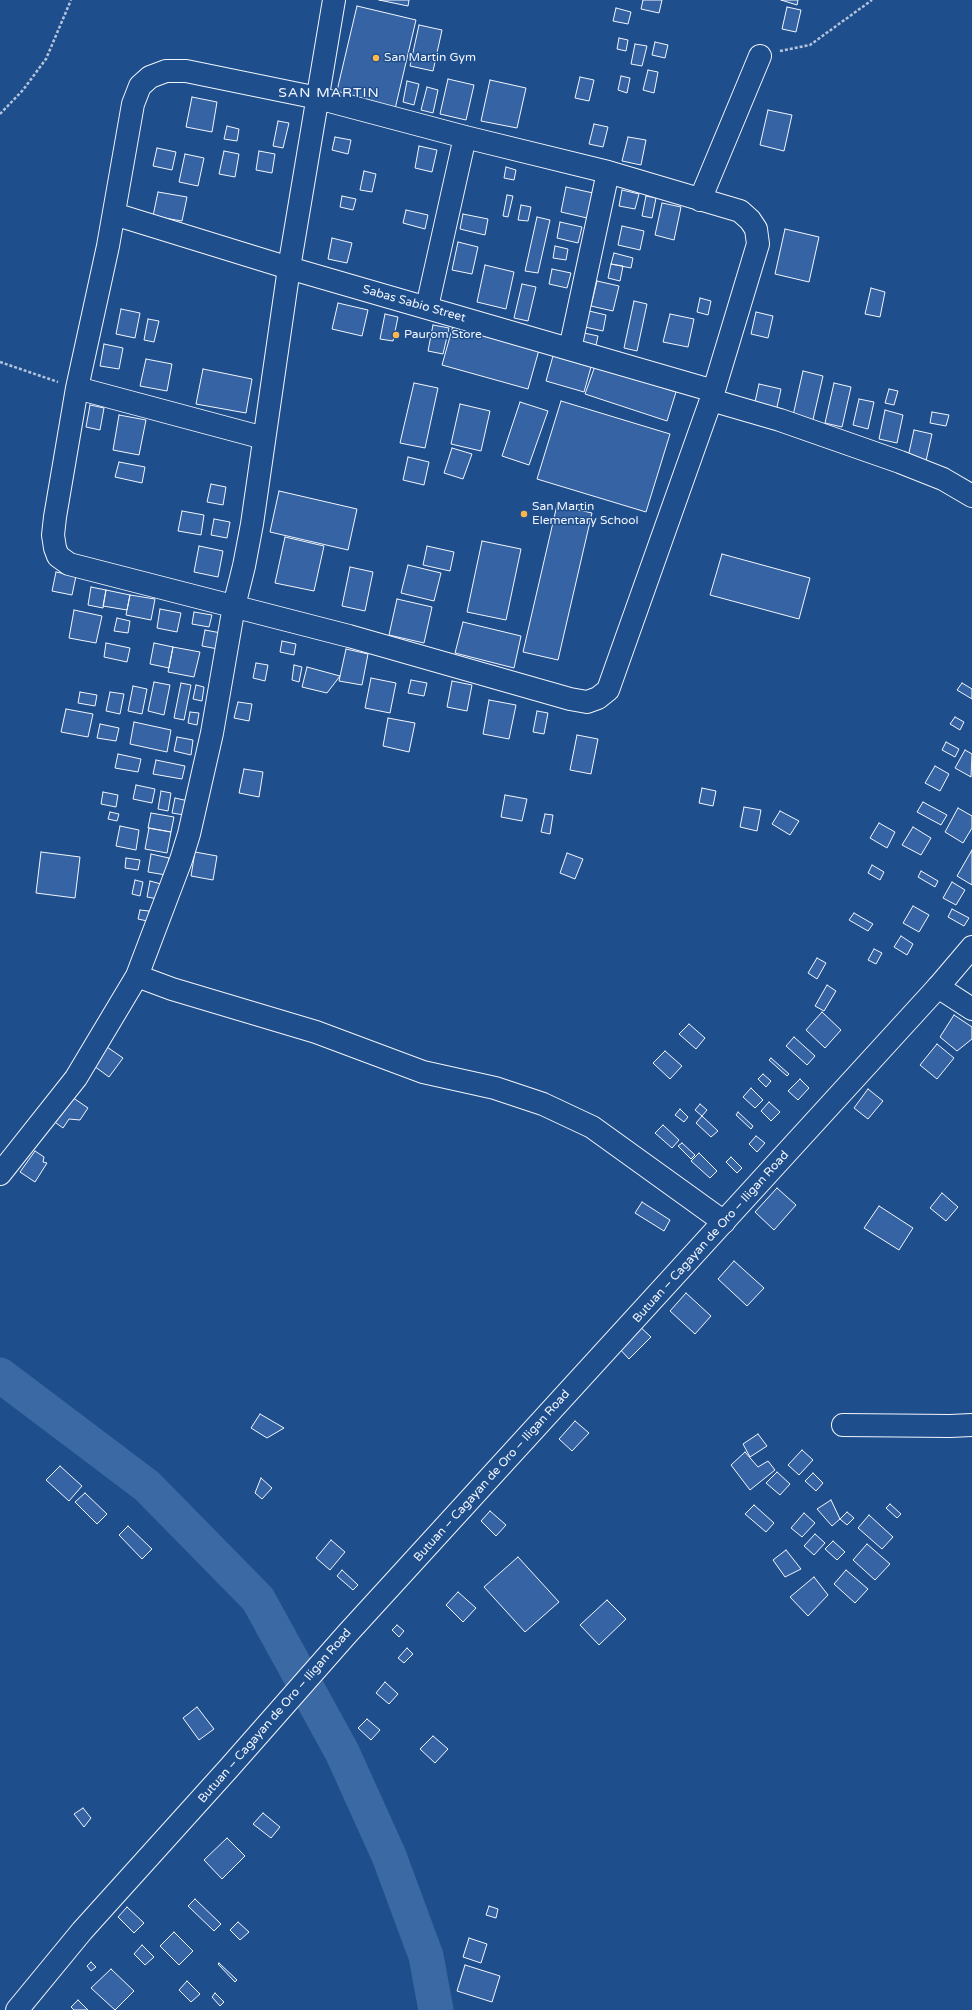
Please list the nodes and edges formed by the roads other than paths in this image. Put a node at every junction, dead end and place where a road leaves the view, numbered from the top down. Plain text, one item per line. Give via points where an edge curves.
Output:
1 (334, 0) edge
2 (760, 56) road end
3 (318, 98) junction
4 (465, 137) junction
5 (608, 172) junction
6 (700, 200) junction
7 (114, 214) junction
8 (289, 268) junction
9 (427, 307) junction
10 (570, 349) junction
11 (77, 388) junction
12 (712, 395) junction
13 (264, 438) junction
14 (972, 496) edge
15 (234, 606) junction
16 (972, 947) edge
17 (137, 976) junction
18 (938, 987) junction
19 (972, 1009) edge
20 (0, 1174) edge
21 (724, 1222) junction
22 (843, 1425) dead end
23 (972, 1425) edge
24 (17, 2010) edge

1 - 3 main road
2 - 6 main road
3 - 4 main road
3 - 7 main road via 186,71 166,70 150,77 140,86 133,104
3 - 8 main road
4 - 5 main road
4 - 9 main road
5 - 6 main road
5 - 10 main road
6 - 12 main road via 740,211 756,229 758,244
7 - 8 main road, Sabas Sabio Street
7 - 11 main road
8 - 9 main road, Sabas Sabio Street
8 - 13 main road
9 - 10 main road, Sabas Sabio Street
10 - 12 main road, Sabas Sabio Street
11 - 13 main road
11 - 15 main road via 55,517 54,542 58,556 69,564
12 - 14 main road, Sabas Sabio Street via 900,462 943,479
12 - 15 main road via 608,690 598,698 588,702 570,699
13 - 15 main road via 244,566
15 - 17 main road via 196,808 181,860
16 - 18 main road, Butuan – Cagayan de Oro – Iligan Road
17 - 20 main road via 76,1078
17 - 21 main road via 316,1032 423,1072 495,1088 543,1104 592,1127
18 - 19 main road
18 - 21 main road, Butuan – Cagayan de Oro – Iligan Road
21 - 24 main road, Butuan – Cagayan de Oro – Iligan Road via 347,1634 82,1931
22 - 23 main road

